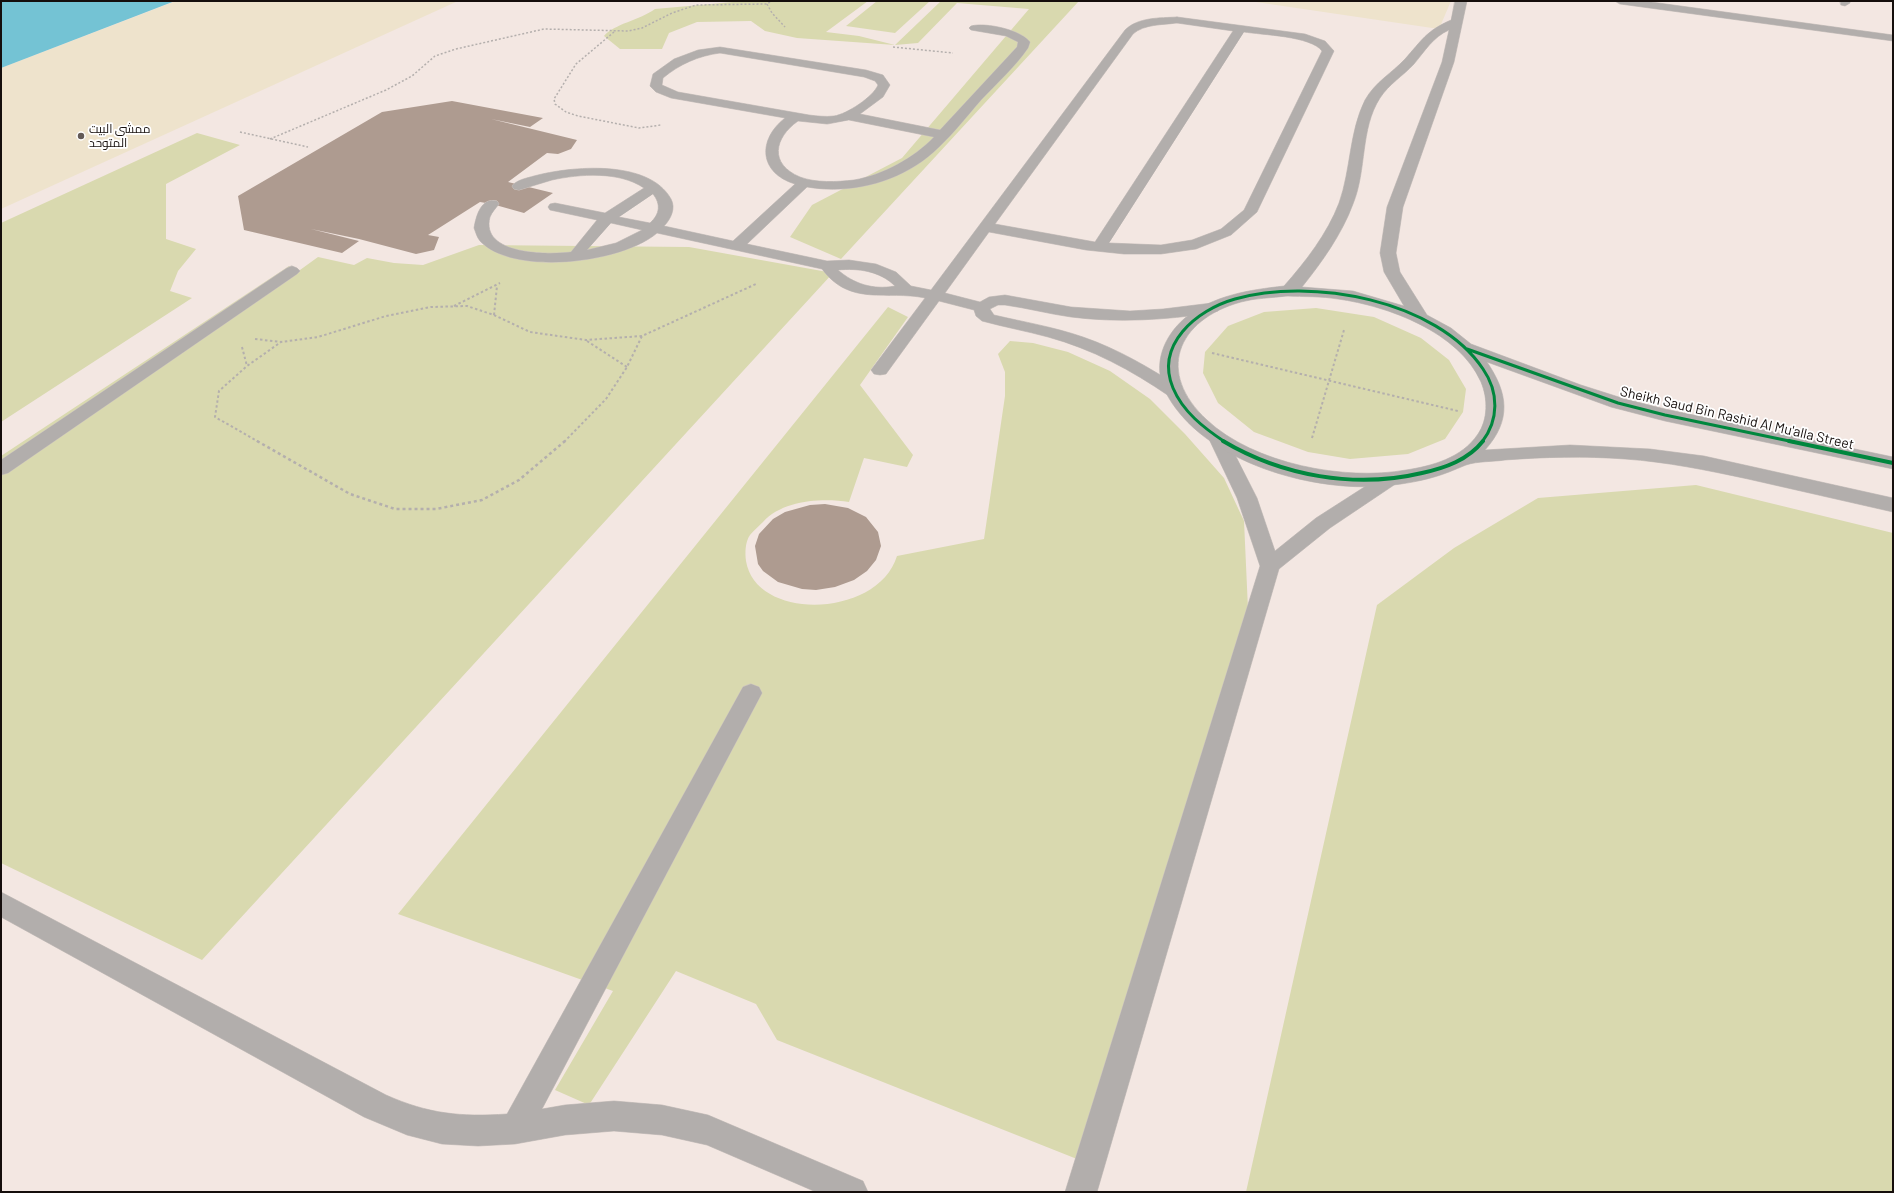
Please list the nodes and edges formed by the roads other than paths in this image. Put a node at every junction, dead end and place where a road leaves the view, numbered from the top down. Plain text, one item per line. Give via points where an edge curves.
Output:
1 (1461, 1) edge
2 (1620, 1) edge
3 (1455, 23) junction
4 (976, 28) dead end
5 (1241, 28) junction
6 (1893, 38) edge
7 (849, 116) junction
8 (795, 117) junction
9 (944, 135) junction
10 (805, 182) junction
11 (519, 186) dead end
12 (654, 187) junction
13 (492, 204) dead end
14 (555, 206) dead end
15 (608, 217) junction
16 (985, 227) junction
17 (654, 228) junction
18 (736, 246) junction
19 (1099, 247) junction
20 (576, 256) junction
21 (827, 266) junction
22 (292, 271) dead end
23 (906, 290) junction
24 (1289, 291) junction
25 (934, 296) junction
26 (982, 307) junction
27 (1212, 308) junction
28 (1421, 319) junction
29 (1466, 348) junction
30 (880, 370) dead end
31 (1175, 392) junction
32 (1217, 437) junction
33 (1461, 459) junction
34 (1893, 463) edge
35 (1, 469) edge
36 (1390, 479) junction
37 (1893, 505) edge
38 (1270, 566) junction
39 (751, 693) dead end
40 (1, 904) edge
41 (515, 1129) junction
42 (852, 1192) edge
43 (1081, 1192) edge

1 - 3 street
2 - 6 lane
3 - 24 street via 1429,38 1409,62 1384,83 1372,100 1361,129 1355,174 1346,204 1313,263
3 - 28 street via 1448,62 1395,206 1388,253 1392,272
4 - 9 lane via 1015,35 1024,42 1022,48
5 - 16 lane via 1167,20 1133,28
5 - 19 lane
5 - 19 lane via 1305,37 1322,43 1328,52 1250,212 1242,221 1218,236 1183,246 1142,250
7 - 8 lane via 830,121
7 - 8 lane via 880,93 883,82 866,74 720,50 692,55 657,77 656,86 675,95
7 - 9 lane
8 - 10 lane via 777,133 772,142 771,152 778,169
9 - 10 lane via 922,156 871,180 838,185
10 - 18 lane
11 - 12 lane via 551,176 591,172 627,176
12 - 15 lane
12 - 17 lane via 666,202 666,211
13 - 20 lane via 483,215 481,226 483,235 491,244 518,254 536,257
14 - 15 lane
15 - 17 lane
15 - 20 lane via 595,229
16 - 19 lane
16 - 25 lane
17 - 18 lane
17 - 20 lane via 618,248
18 - 21 lane
21 - 23 lane via 852,265 876,269 895,278
21 - 23 lane via 842,282 855,287 876,291
22 - 35 lane
23 - 25 lane
24 - 27 street via 1234,299
24 - 28 street via 1354,297
25 - 26 lane
25 - 30 lane
26 - 27 lane via 995,300 1005,300 1114,316 1162,315
26 - 31 lane via 982,313 988,318 1093,346 1150,375
27 - 31 street via 1181,330 1172,344 1168,359 1169,376
28 - 29 street via 1445,332
29 - 33 street via 1492,383 1497,402 1496,420 1484,441
29 - 34 street, Sheikh Saud Bin Rashid Al Mu'alla Street via 1618,403
31 - 32 street via 1184,408
32 - 36 street via 1242,452 1270,464 1302,473 1346,479
32 - 38 lane via 1247,498
33 - 36 street via 1429,472
33 - 37 street via 1543,451 1640,453 1679,458
36 - 38 lane via 1323,523
38 - 43 lane
39 - 41 lane
40 - 41 lane via 375,1106 407,1120 442,1129
41 - 42 lane via 564,1120 614,1116 662,1120 708,1130

